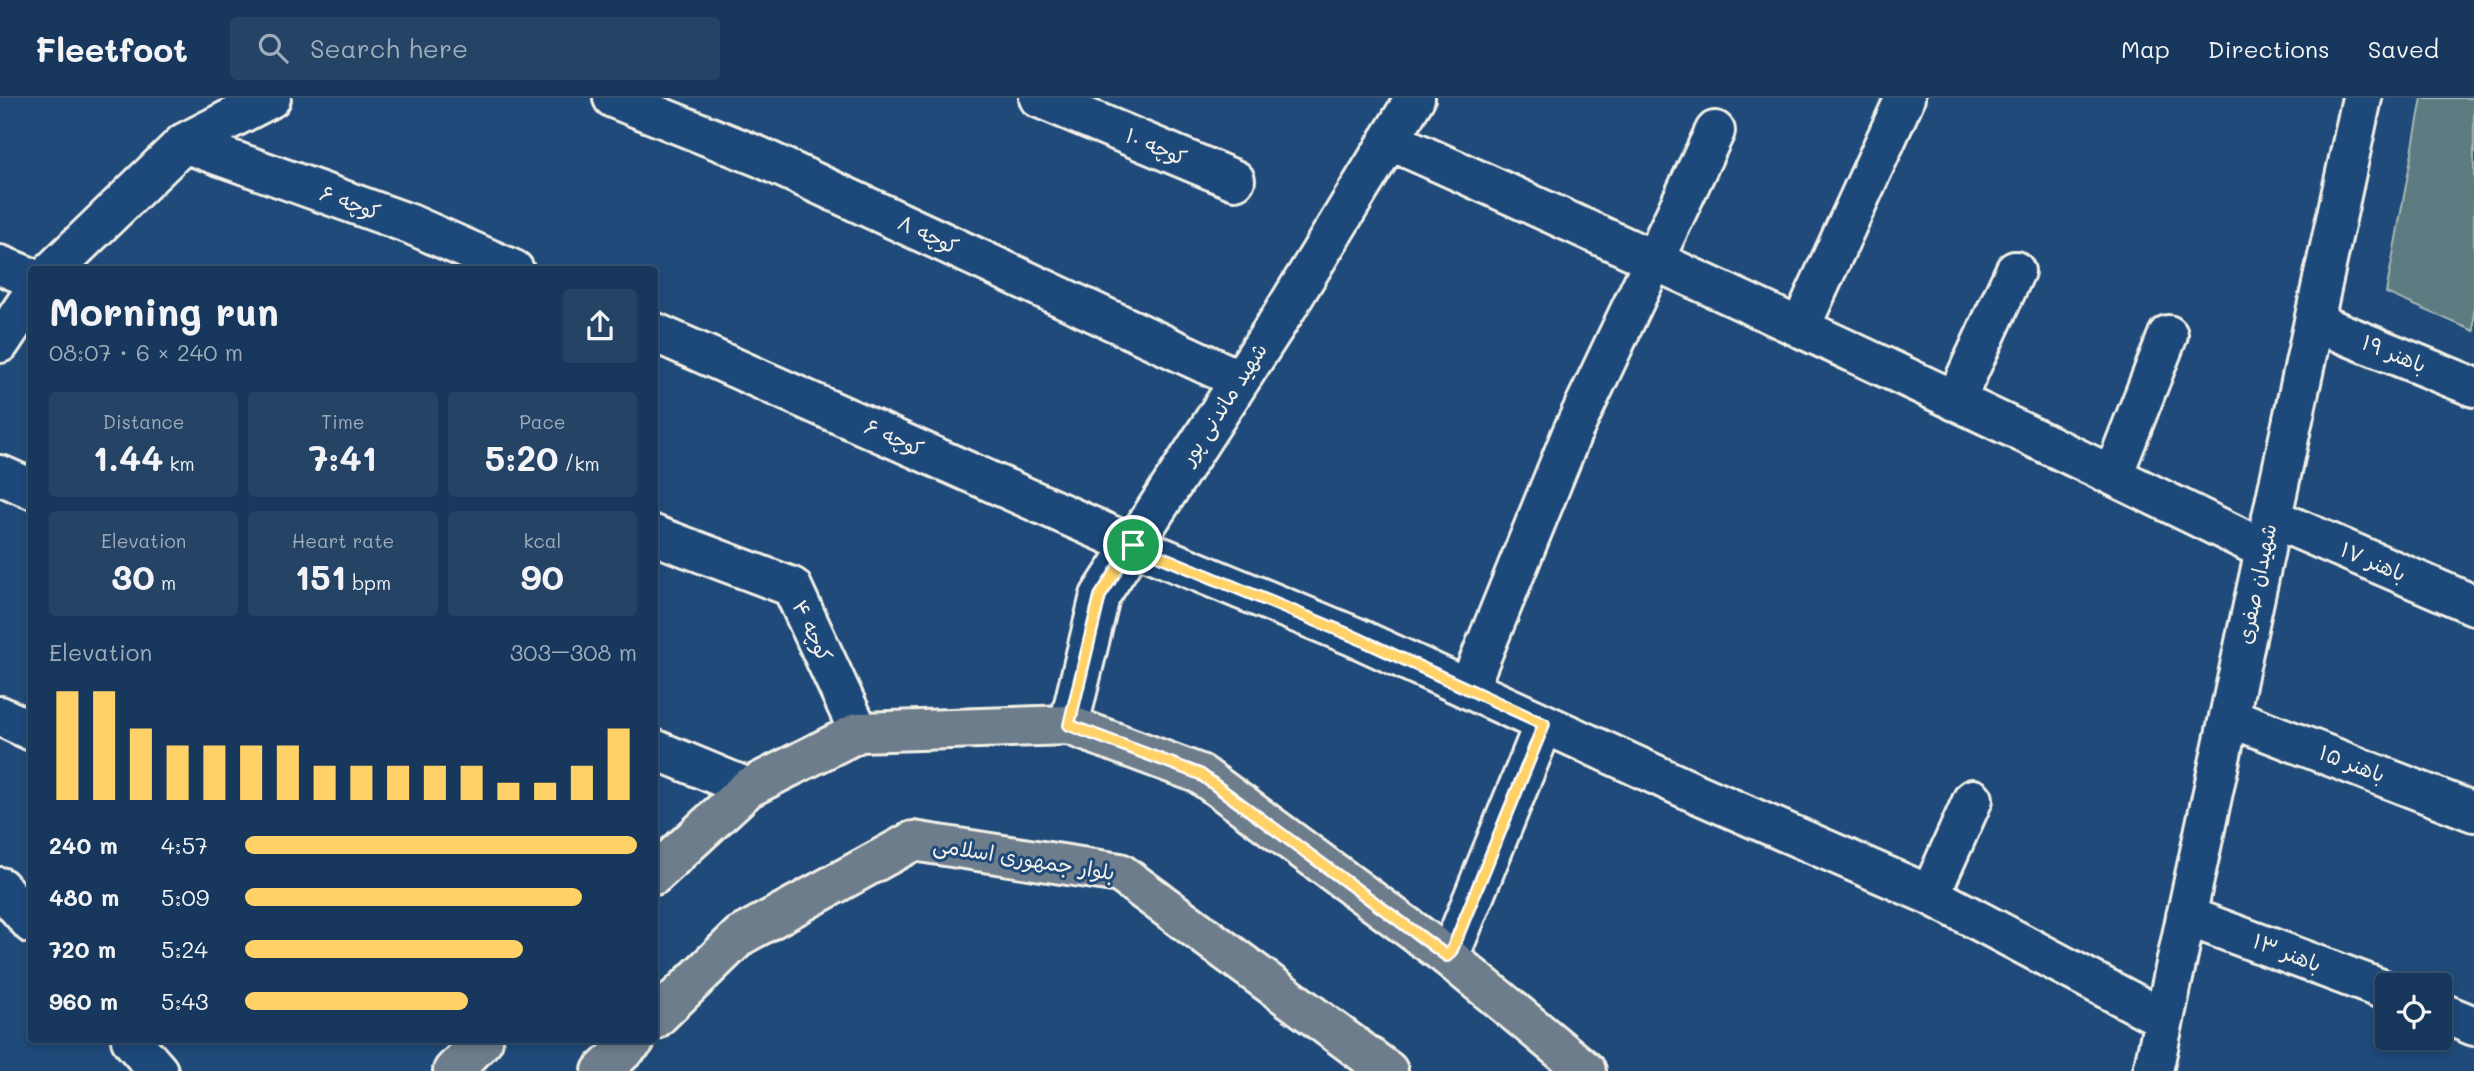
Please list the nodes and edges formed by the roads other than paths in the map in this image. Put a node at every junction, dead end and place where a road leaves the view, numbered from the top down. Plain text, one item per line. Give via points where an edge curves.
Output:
1 (271, 98) edge
2 (613, 98) edge
3 (1039, 98) edge
4 (1415, 98) edge
5 (1905, 98) edge
6 (2360, 99) edge
7 (1715, 131) dead end
8 (1389, 140) junction
9 (184, 143) junction
10 (1235, 180) dead end
11 (1654, 259) junction
12 (0, 265) edge
13 (57, 266) edge
14 (504, 266) edge
15 (2015, 271) dead end
16 (28, 276) edge
17 (28, 301) edge
18 (2314, 322) junction
19 (1800, 328) junction
20 (658, 334) edge
21 (2168, 335) dead end
22 (0, 343) edge
23 (1240, 380) junction
24 (2474, 387) edge
25 (1955, 401) junction
26 (0, 475) edge
27 (2113, 475) junction
28 (28, 487) edge
29 (2268, 534) junction
30 (658, 537) edge
31 (1133, 545) junction
32 (2474, 606) edge
33 (1468, 689) junction
34 (0, 716) edge
35 (2229, 717) junction
36 (1544, 724) junction
37 (1069, 725) junction
38 (28, 729) edge
39 (859, 732) junction
40 (658, 751) edge
41 (748, 788) junction
42 (1973, 799) dead end
43 (2474, 812) edge
44 (658, 871) edge
45 (0, 887) edge
46 (1930, 895) junction
47 (2186, 916) junction
48 (28, 919) edge
49 (1447, 956) junction
50 (2375, 987) edge
51 (658, 1016) edge
52 (2452, 1017) edge
53 (2164, 1019) junction
54 (2474, 1026) edge
55 (134, 1043) edge
56 (480, 1043) edge
57 (632, 1043) edge
58 (158, 1071) edge
59 (453, 1071) edge
60 (603, 1071) edge
61 (1388, 1071) edge
62 (1586, 1071) edge
63 (2153, 1071) edge

1 - 9 street
2 - 23 street, کوچه ۸ via 760,157
3 - 10 street, کوچه ۱۰
4 - 8 street, شهید ماندنی پور
5 - 19 street
6 - 18 street, شهیدان صفری
7 - 11 street
8 - 11 street, باهنر ۱۷
8 - 23 street, شهید ماندنی پور
9 - 13 street
9 - 14 street, کوچه ۶ via 410,224
11 - 19 street, باهنر ۱۷
11 - 33 street via 1572,433
12 - 16 street
15 - 25 street
17 - 22 street
18 - 24 street, باهنر ۱۹
18 - 29 street, شهیدان صفری
19 - 25 street, باهنر ۱۷
20 - 31 street, کوچه ۶
21 - 27 street
23 - 31 street, شهید ماندنی پور
25 - 27 street, باهنر ۱۷
26 - 28 street
27 - 29 street, باهنر ۱۷
29 - 32 street, باهنر ۱۷
29 - 35 street, شهیدان صفری
30 - 39 street, کوچه ۴ via 792,587
31 - 33 street, کوچه ۶
31 - 37 street, شهید ماندنی پور via 1100,596
33 - 36 street, کوچه ۶
34 - 38 street
35 - 43 street, باهنر ۱۵
35 - 47 street, شهیدان صفری
36 - 46 street, کوچه ۶
36 - 49 street
37 - 39 main road
37 - 49 main road via 1200,774
39 - 41 main road
40 - 41 street
41 - 44 main road
42 - 46 street
45 - 48 street
46 - 53 street, کوچه ۶
47 - 50 street, باهنر ۱۳
47 - 53 street, شهیدان صفری
49 - 62 main road
51 - 61 main road, بلوار جمهوری اسلامی via 740,936 913,841 1120,873
52 - 54 street
53 - 63 street, شهیدان صفری
55 - 58 street
56 - 59 main road
57 - 60 main road

